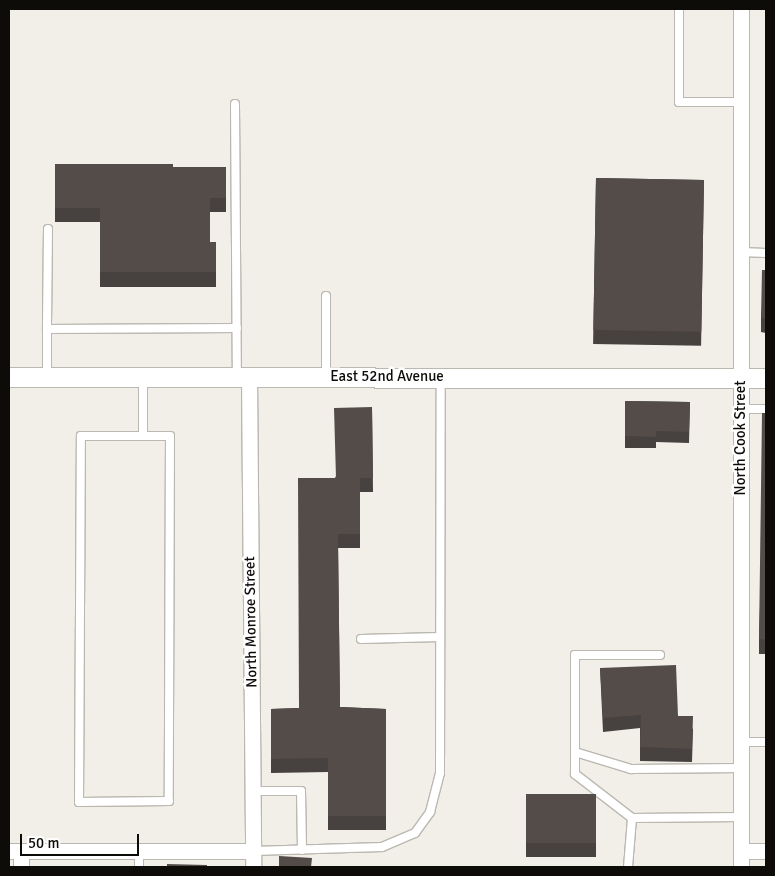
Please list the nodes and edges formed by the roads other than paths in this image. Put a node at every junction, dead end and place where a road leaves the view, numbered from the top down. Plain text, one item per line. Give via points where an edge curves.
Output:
1 (679, 9) edge
2 (741, 9) edge
3 (741, 102) junction
4 (235, 104) dead end
5 (48, 229) dead end
6 (740, 252) junction
7 (766, 253) edge
8 (326, 296) dead end
9 (237, 328) junction
10 (47, 329) junction
11 (9, 377) edge
12 (47, 377) junction
13 (143, 377) junction
14 (243, 377) junction
15 (326, 377) junction
16 (441, 377) junction
17 (741, 378) junction
18 (766, 378) edge
19 (741, 409) junction
20 (766, 409) edge
21 (143, 436) junction
22 (440, 637) junction
23 (361, 639) dead end
24 (660, 655) dead end
25 (741, 742) junction
26 (766, 742) edge
27 (575, 752) junction
28 (741, 768) junction
29 (252, 791) junction
30 (741, 817) junction
31 (632, 818) junction
32 (302, 850) junction
33 (15, 851) edge
34 (139, 851) junction
35 (253, 851) junction
36 (741, 851) junction
37 (766, 851) edge
38 (21, 867) edge
39 (139, 867) edge
40 (253, 867) edge
41 (628, 867) edge
42 (741, 867) edge

1 - 3 lane via 679,102
2 - 3 street, North Cook Street
3 - 6 street, North Cook Street
4 - 9 lane
5 - 10 lane
6 - 7 lane
6 - 17 street, North Cook Street
8 - 15 lane
9 - 10 lane
9 - 14 lane
10 - 12 lane
11 - 12 street, East 52nd Avenue
12 - 13 street, East 52nd Avenue
13 - 14 street, East 52nd Avenue
13 - 21 lane
14 - 15 street, East 52nd Avenue
14 - 29 street, North Monroe Street
15 - 16 street, East 52nd Avenue
16 - 17 street, East 52nd Avenue
16 - 22 lane
17 - 18 street, East 52nd Avenue
17 - 19 street, North Cook Street
19 - 20 lane
19 - 25 street, North Cook Street
21 - 21 lane via 170,436 169,801 79,802 81,436
22 - 23 lane
22 - 32 lane via 440,773 430,812 415,833 382,847
24 - 27 lane via 575,655
25 - 26 lane
25 - 28 street, North Cook Street
27 - 28 lane via 631,769
27 - 31 lane via 575,774
28 - 30 street, North Cook Street
29 - 32 lane via 301,791
29 - 35 street, North Monroe Street
30 - 31 lane
30 - 36 street, North Cook Street
31 - 41 lane
32 - 35 lane
33 - 34 street
33 - 38 street
34 - 35 street
34 - 39 lane
35 - 40 street, North Monroe Street
36 - 37 street
36 - 42 street, North Cook Street

